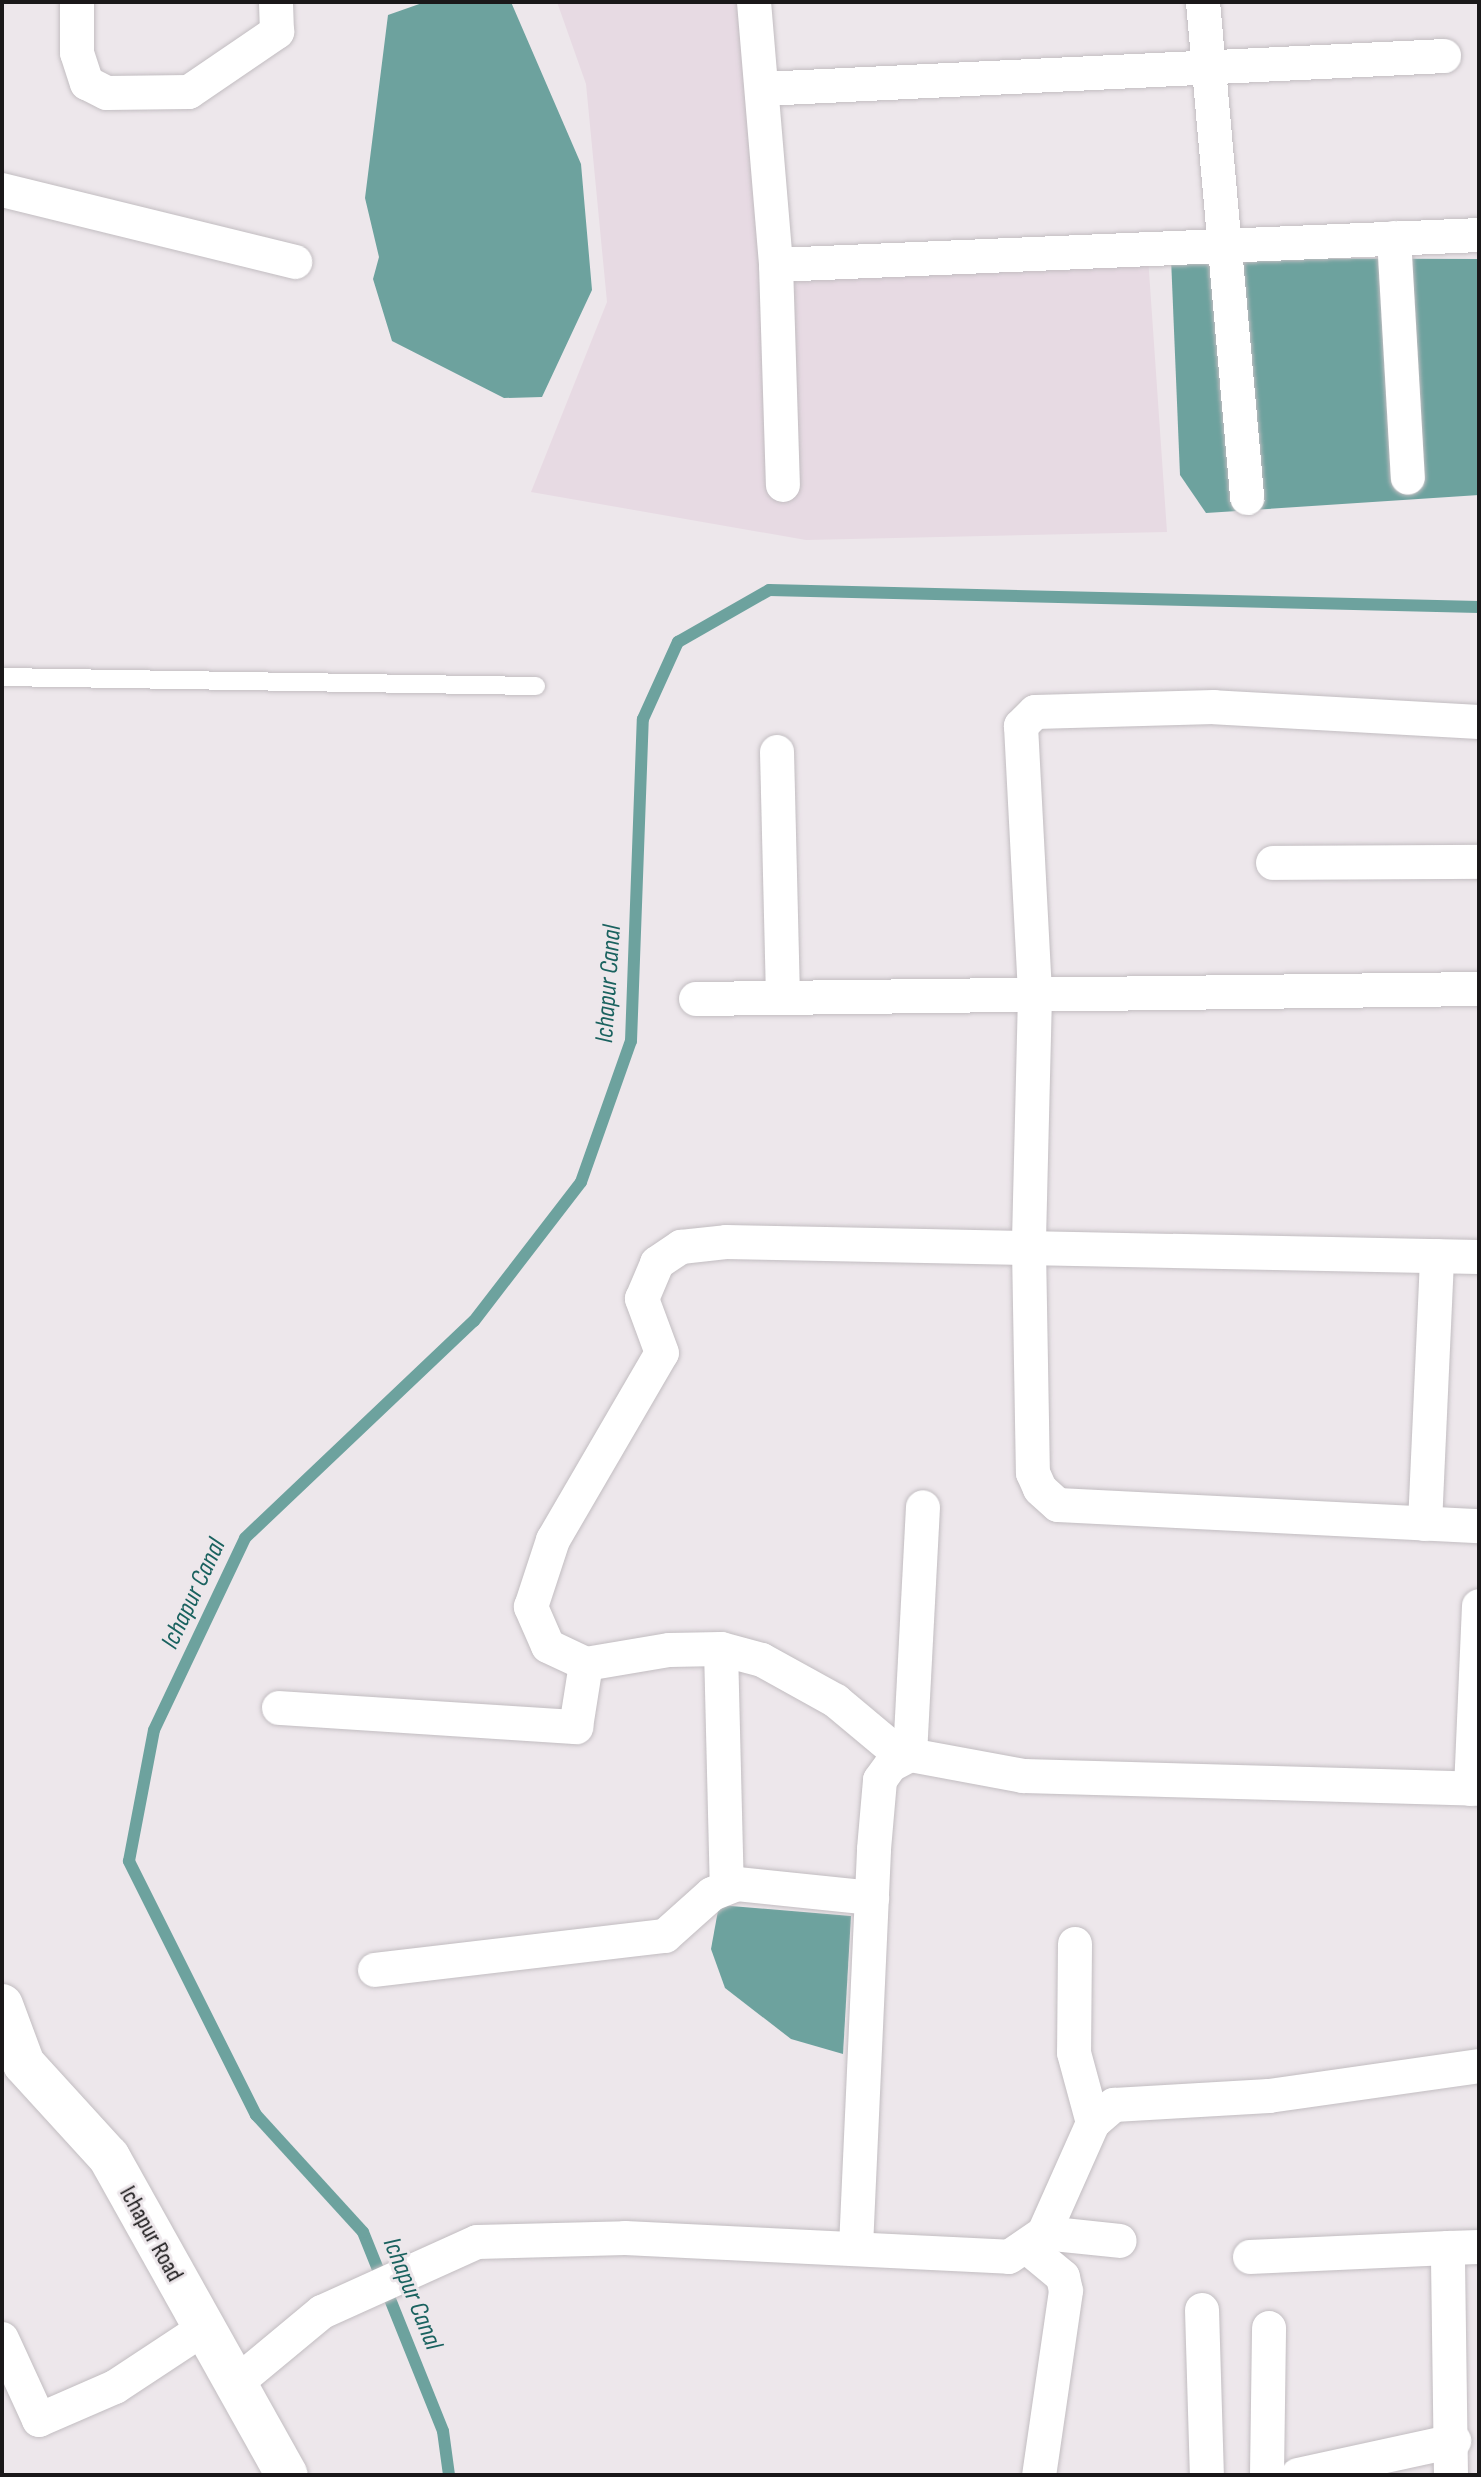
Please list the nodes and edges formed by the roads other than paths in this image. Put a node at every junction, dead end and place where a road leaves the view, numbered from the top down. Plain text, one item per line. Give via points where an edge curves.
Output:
1 (77, 2) edge
2 (276, 2) edge
3 (754, 2) edge
4 (1203, 2) edge
5 (1444, 56) dead end
6 (1207, 68) junction
7 (763, 89) junction
8 (2, 190) edge
9 (1479, 235) edge
10 (1394, 238) junction
11 (1229, 244) junction
12 (295, 262) dead end
13 (776, 265) junction
14 (1408, 478) dead end
15 (783, 485) dead end
16 (1247, 498) dead end
17 (2, 677) edge
18 (536, 686) dead end
19 (1479, 722) edge
20 (777, 752) dead end
21 (1479, 862) edge
22 (1273, 863) dead end
23 (1479, 989) edge
24 (1035, 995) junction
25 (783, 998) junction
26 (696, 999) dead end
27 (1029, 1249) junction
28 (1437, 1256) junction
29 (1479, 1257) edge
30 (923, 1507) dead end
31 (1425, 1524) junction
32 (1479, 1526) edge
33 (1479, 1606) edge
34 (721, 1649) junction
35 (586, 1664) junction
36 (279, 1708) dead end
37 (907, 1756) junction
38 (1475, 1789) edge
39 (727, 1887) junction
40 (872, 1898) junction
41 (1075, 1944) dead end
42 (375, 1970) dead end
43 (2, 2005) edge
44 (1479, 2066) edge
45 (1093, 2123) junction
46 (1036, 2240) junction
47 (1120, 2241) dead end
48 (856, 2247) junction
49 (1464, 2248) edge
50 (1250, 2257) dead end
51 (1202, 2310) dead end
52 (206, 2327) junction
53 (1269, 2328) dead end
54 (2, 2339) edge
55 (240, 2380) junction
56 (1454, 2441) junction
57 (287, 2475) edge
58 (1039, 2475) edge
59 (1207, 2475) edge
60 (1267, 2475) edge
61 (1298, 2475) edge
62 (1451, 2475) edge

1 - 2 street via 77,53 87,83 107,93 189,92 277,32
3 - 7 street
4 - 6 street
5 - 6 street
6 - 7 street
6 - 11 street
7 - 13 street
8 - 12 street
9 - 10 street
10 - 11 street
10 - 14 street
11 - 13 street
11 - 16 street
13 - 15 street
17 - 18 lane
19 - 24 street via 1214,707 1025,717
20 - 25 street
21 - 22 street
23 - 24 street
24 - 25 street
24 - 27 street
25 - 26 street
27 - 28 street
27 - 31 street via 1033,1473 1046,1498 1058,1505
27 - 35 street via 726,1242 668,1253 642,1299 662,1353 553,1540 531,1607 548,1646
28 - 29 street
28 - 31 street
30 - 37 street
31 - 32 street
33 - 38 street
34 - 35 street
34 - 37 street via 762,1660 836,1701
34 - 39 street
35 - 36 street via 576,1727
37 - 38 street via 1023,1776
37 - 40 street via 880,1780
39 - 40 street
39 - 42 street via 665,1936
40 - 48 street
41 - 45 street via 1074,2053
43 - 52 street, Ichapur Road via 24,2064 109,2157
44 - 45 street via 1269,2096 1114,2105
45 - 46 street
46 - 47 street
46 - 48 street via 1003,2257
46 - 58 street via 1063,2277 1066,2291
48 - 55 street via 625,2238 477,2242 409,2267 322,2312
49 - 50 street
49 - 56 street
51 - 59 street
52 - 54 street via 115,2387 39,2420
52 - 55 street, Ichapur Road
53 - 60 street
55 - 57 street, Ichapur Road
56 - 61 street
56 - 62 street

